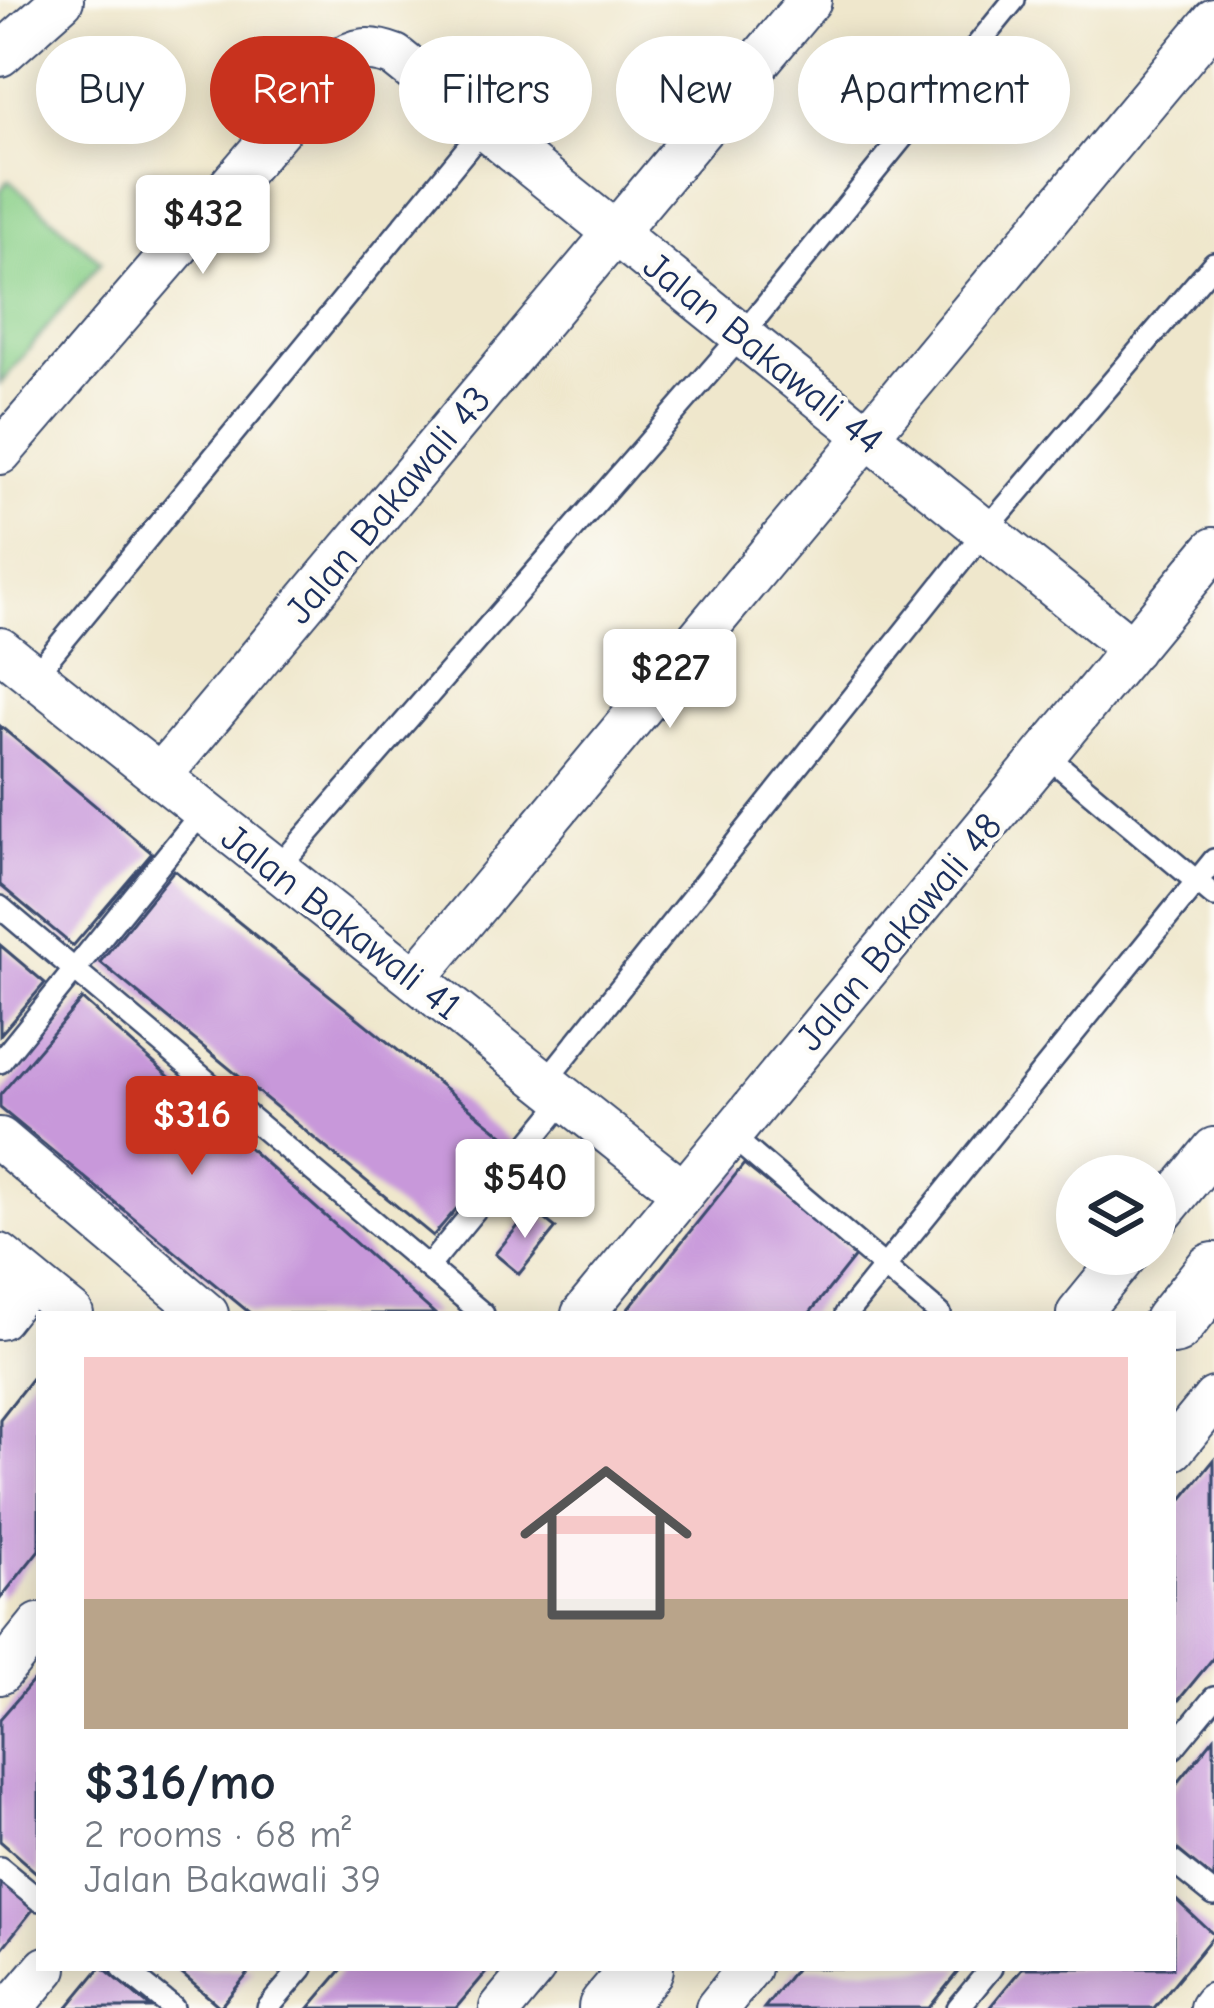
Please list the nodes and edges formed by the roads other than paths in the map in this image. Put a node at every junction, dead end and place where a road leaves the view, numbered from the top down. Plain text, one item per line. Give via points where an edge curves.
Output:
1 (810, 0) edge
2 (1014, 0) edge
3 (38, 8) edge
4 (1214, 20) edge
5 (0, 55) edge
6 (399, 59) edge
7 (471, 144) edge
8 (504, 144) edge
9 (615, 232) junction
10 (1214, 263) edge
11 (742, 335) junction
12 (865, 434) junction
13 (0, 452) edge
14 (985, 530) junction
15 (1214, 549) edge
16 (0, 649) edge
17 (1132, 649) junction
18 (34, 676) junction
19 (1045, 754) junction
20 (160, 776) junction
21 (203, 811) junction
22 (1214, 860) edge
23 (278, 869) junction
24 (1205, 888) edge
25 (0, 908) edge
26 (76, 968) junction
27 (416, 979) junction
28 (0, 1062) edge
29 (555, 1090) junction
30 (730, 1135) junction
31 (0, 1139) edge
32 (1214, 1149) edge
33 (683, 1192) junction
34 (1176, 1195) edge
35 (428, 1267) junction
36 (885, 1267) junction
37 (15, 1268) edge
38 (1214, 1273) edge
39 (1110, 1275) edge
40 (68, 1311) edge
41 (203, 1311) edge
42 (479, 1311) edge
43 (585, 1311) edge
44 (848, 1311) edge
45 (936, 1311) edge
46 (1080, 1311) edge
47 (0, 1318) edge
48 (1176, 1320) edge
49 (1214, 1400) edge
50 (1176, 1446) edge
51 (36, 1629) edge
52 (0, 1673) edge
53 (1214, 1699) edge
54 (1176, 1744) edge
55 (1176, 1864) edge
56 (0, 1868) edge
57 (1214, 1895) edge
58 (36, 1898) edge
59 (43, 1971) edge
60 (127, 1971) edge
61 (299, 1971) edge
62 (531, 1971) edge
63 (641, 1971) edge
64 (747, 1971) edge
65 (989, 1971) edge
66 (12, 2008) edge
67 (173, 2008) edge
68 (268, 2008) edge
69 (500, 2008) edge
70 (609, 2008) edge
71 (717, 2008) edge
72 (958, 2008) edge

1 - 9 street, Jalan Bakawali 43
2 - 11 lane
3 - 5 street
4 - 12 street
6 - 13 street, Jalan Bakawali 44 via 364,48 336,63
7 - 18 lane
8 - 9 street, Jalan Bakawali 44
9 - 11 street, Jalan Bakawali 44
9 - 20 street, Jalan Bakawali 43
10 - 14 lane
11 - 12 street, Jalan Bakawali 44
11 - 23 lane
12 - 14 street, Jalan Bakawali 44
12 - 27 street
14 - 17 street, Jalan Bakawali 44
14 - 29 lane
15 - 17 street, Jalan Bakawali 48
16 - 18 street, Jalan Bakawali 41
17 - 19 street, Jalan Bakawali 48
18 - 20 street, Jalan Bakawali 41
19 - 24 lane
19 - 30 street, Jalan Bakawali 48
20 - 21 street, Jalan Bakawali 41
21 - 23 street, Jalan Bakawali 41
21 - 26 lane
22 - 24 lane
23 - 27 street, Jalan Bakawali 41
24 - 36 lane
25 - 26 lane
26 - 28 lane
26 - 35 lane
27 - 29 street, Jalan Bakawali 41
29 - 33 street, Jalan Bakawali 41
29 - 35 lane
30 - 33 street, Jalan Bakawali 48
30 - 36 lane
31 - 41 street
32 - 34 street
33 - 43 street, Jalan Bakawali 48
35 - 42 lane
36 - 44 lane
36 - 45 lane
37 - 40 street
37 - 47 street
38 - 48 main road
39 - 46 street
49 - 50 street
51 - 52 street
53 - 54 lane
55 - 57 lane
56 - 58 lane
59 - 66 street
60 - 67 lane
61 - 68 lane
62 - 69 street
63 - 70 main road
64 - 71 street
65 - 72 lane

